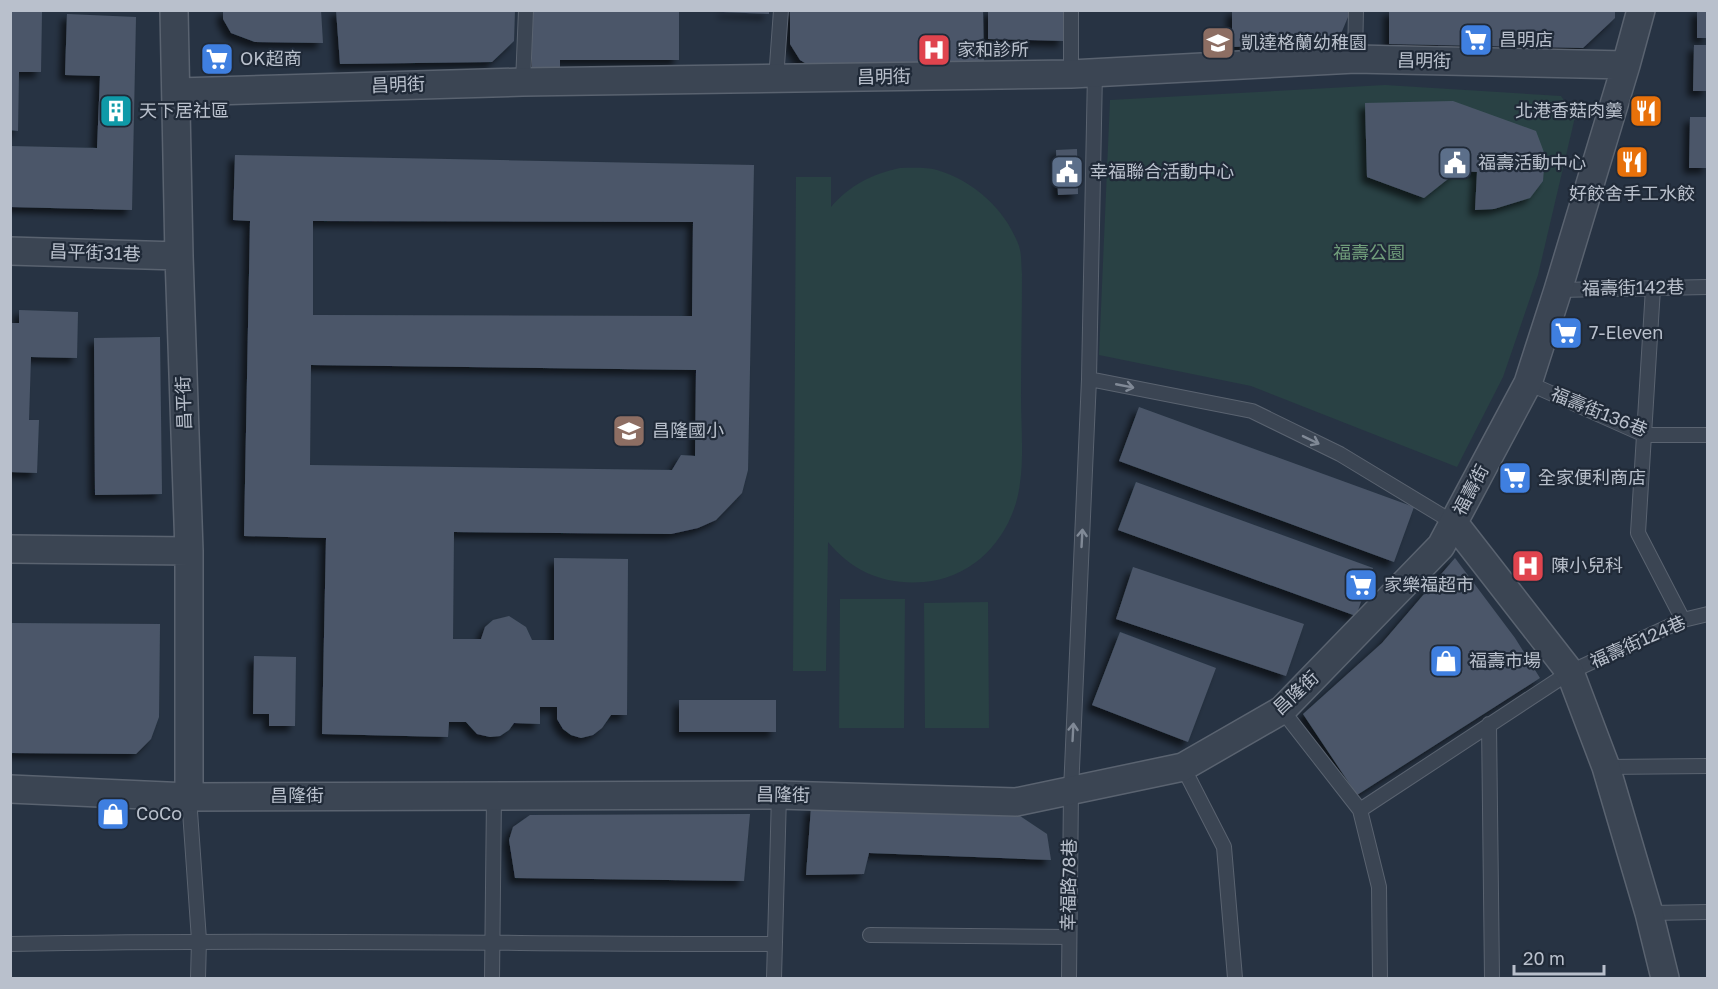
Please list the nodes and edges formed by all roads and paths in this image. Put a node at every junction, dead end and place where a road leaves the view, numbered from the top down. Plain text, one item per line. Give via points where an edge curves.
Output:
1 (174, 10) edge
2 (526, 10) edge
3 (781, 10) edge
4 (1071, 10) edge
5 (1356, 10) edge
6 (1641, 10) edge
7 (1355, 60) junction
8 (1626, 65) junction
9 (1083, 73) junction
10 (776, 79) junction
11 (523, 82) junction
12 (178, 92) junction
13 (10, 251) edge
14 (179, 256) junction
15 (1707, 287) edge
16 (1653, 288) junction
17 (1558, 290) junction
18 (1089, 380) junction
19 (1528, 383) junction
20 (1645, 435) junction
21 (1707, 435) edge
22 (1454, 523) junction
23 (10, 549) edge
24 (189, 551) junction
25 (1707, 614) edge
26 (1683, 620) junction
27 (1570, 672) junction
28 (1282, 710) junction
29 (1489, 724) junction
30 (1707, 766) edge
31 (1183, 767) junction
32 (1606, 767) junction
33 (10, 789) edge
34 (1071, 791) junction
35 (779, 795) junction
36 (189, 796) junction
37 (494, 796) junction
38 (1360, 810) junction
39 (1707, 912) edge
40 (1649, 914) junction
41 (870, 935) dead end
42 (1068, 938) junction
43 (199, 940) junction
44 (10, 944) edge
45 (492, 944) junction
46 (775, 944) junction
47 (198, 978) edge
48 (492, 978) edge
49 (774, 978) edge
50 (1069, 978) edge
51 (1235, 978) edge
52 (1380, 978) edge
53 (1492, 978) edge
54 (1665, 978) edge

1 - 12 street, 昌平街
2 - 11 lane
3 - 10 lane
4 - 9 lane, 幸福路78巷
5 - 7 lane
6 - 8 street, 福壽街
7 - 8 street, 昌明街
7 - 9 street, 昌明街
8 - 17 street, 福壽街
9 - 10 street, 昌明街
9 - 18 lane, 幸福路78巷
10 - 11 street, 昌明街
11 - 12 street, 昌明街
12 - 14 street, 昌平街
13 - 14 street, 昌平街31巷
14 - 24 street, 昌平街
15 - 16 lane, 福壽街142巷
16 - 17 lane, 福壽街142巷
16 - 20 lane
17 - 19 street, 福壽街
18 -> 22 lane via 1252,411 1340,454
34 -> 18 lane, 幸福路78巷
19 - 20 lane, 福壽街136巷
19 - 22 street, 福壽街
20 - 21 lane, 福壽街136巷
20 - 26 lane via 1638,533
22 - 27 street, 福壽街
22 - 28 street, 昌隆街 via 1442,546
23 - 24 street
24 - 36 street, 昌平街
25 - 26 lane, 福壽街124巷
26 - 27 lane, 福壽街124巷
27 - 29 lane, 福壽街124巷
27 - 32 street, 福壽街
28 - 31 street, 昌隆街
28 - 38 lane
29 - 38 lane, 福壽街124巷
29 - 53 lane
30 - 32 lane
31 - 34 street, 昌隆街
31 - 51 lane via 1224,847
32 - 40 street, 福壽街
33 - 36 street, 昌隆街
34 - 35 street, 昌隆街 via 1016,802
34 - 42 lane, 幸福路78巷
35 - 37 street, 昌隆街
35 - 46 lane
36 - 37 street, 昌隆街
36 - 43 lane
37 - 45 lane
38 - 52 lane via 1379,887
39 - 40 lane
40 - 54 street, 福壽街
41 - 42 lane
42 - 50 lane, 幸福路78巷
43 - 44 lane
43 - 45 lane
43 - 47 lane
45 - 46 lane
45 - 48 lane
46 - 49 lane

